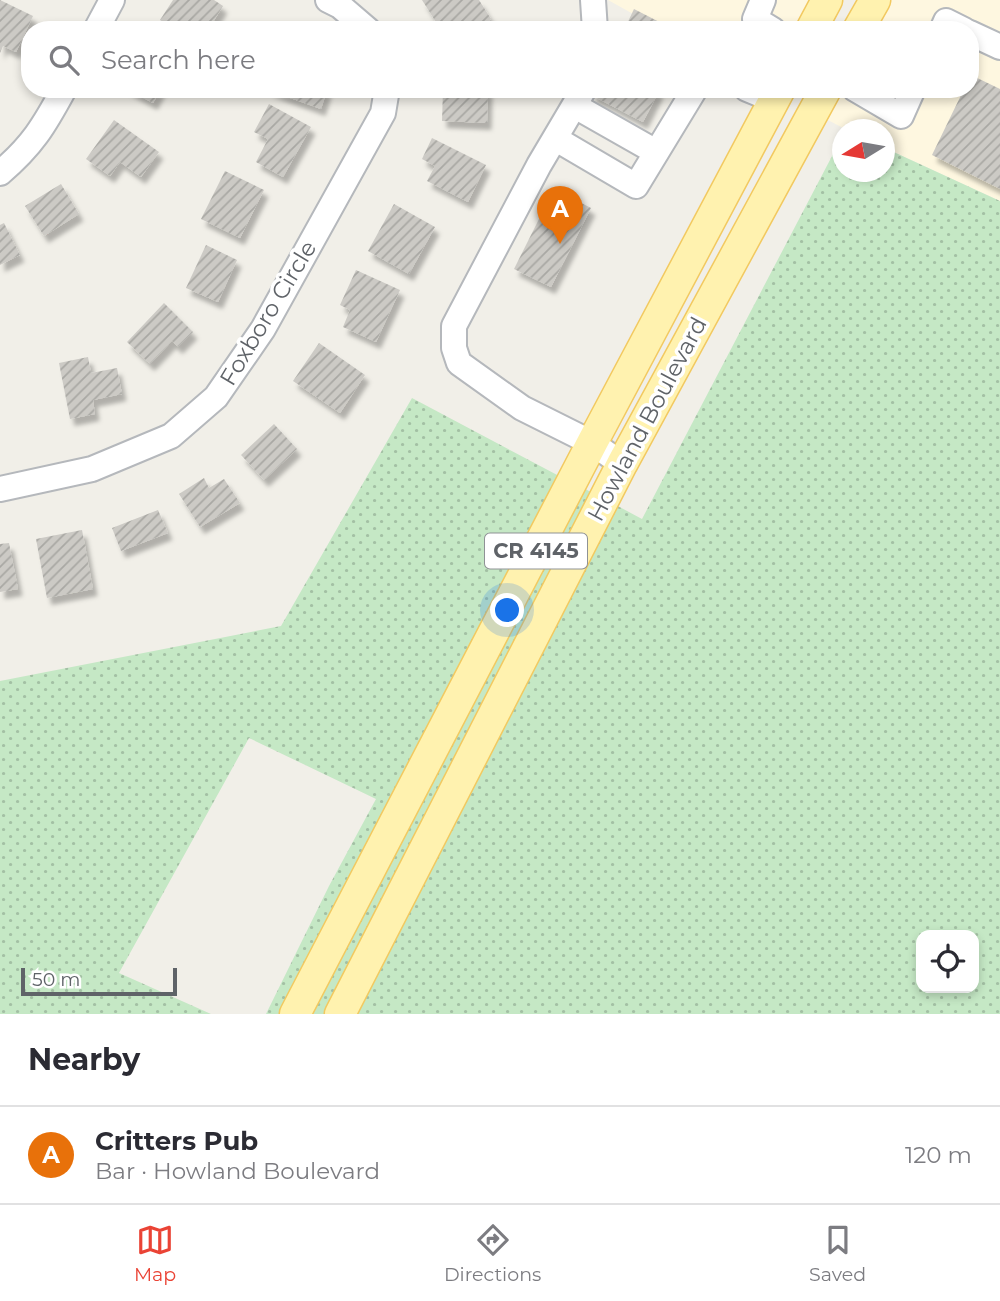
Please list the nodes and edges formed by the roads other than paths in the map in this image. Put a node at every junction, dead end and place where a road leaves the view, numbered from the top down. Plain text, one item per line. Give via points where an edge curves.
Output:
1 (112, 0) edge
2 (328, 0) edge
3 (593, 0) edge
4 (764, 0) edge
5 (827, 0) edge
6 (875, 0) edge
7 (101, 21) edge
8 (358, 21) edge
9 (594, 21) edge
10 (758, 21) edge
11 (816, 21) edge
12 (863, 21) edge
13 (979, 37) edge
14 (1000, 47) edge
15 (59, 98) edge
16 (386, 98) edge
17 (579, 98) edge
18 (689, 98) edge
19 (764, 98) edge
20 (821, 98) edge
21 (870, 98) edge
22 (910, 98) edge
23 (556, 139) junction
24 (656, 152) junction
25 (0, 173) edge
26 (592, 443) junction
27 (622, 464) junction
28 (0, 489) edge
29 (295, 1014) edge
30 (340, 1014) edge

1 - 7 street
2 - 8 street
3 - 9 street
4 - 10 street via 755,19
5 - 11 main road
6 - 12 main road
13 - 14 street
15 - 25 street via 24,153
16 - 28 street, Foxboro Circle via 383,113 263,330 216,397 170,436 92,469
17 - 23 street
17 - 24 street
18 - 24 street
19 - 26 main road, Howland Boulevard / CR 4145
20 - 27 main road, Howland Boulevard / CR 4145
21 - 22 street via 901,116
23 - 24 street via 636,186
23 - 26 street via 454,326 454,348 459,363 522,408
26 - 27 street
26 - 29 main road, Howland Boulevard / CR 4145
27 - 30 main road, Howland Boulevard / CR 4145

